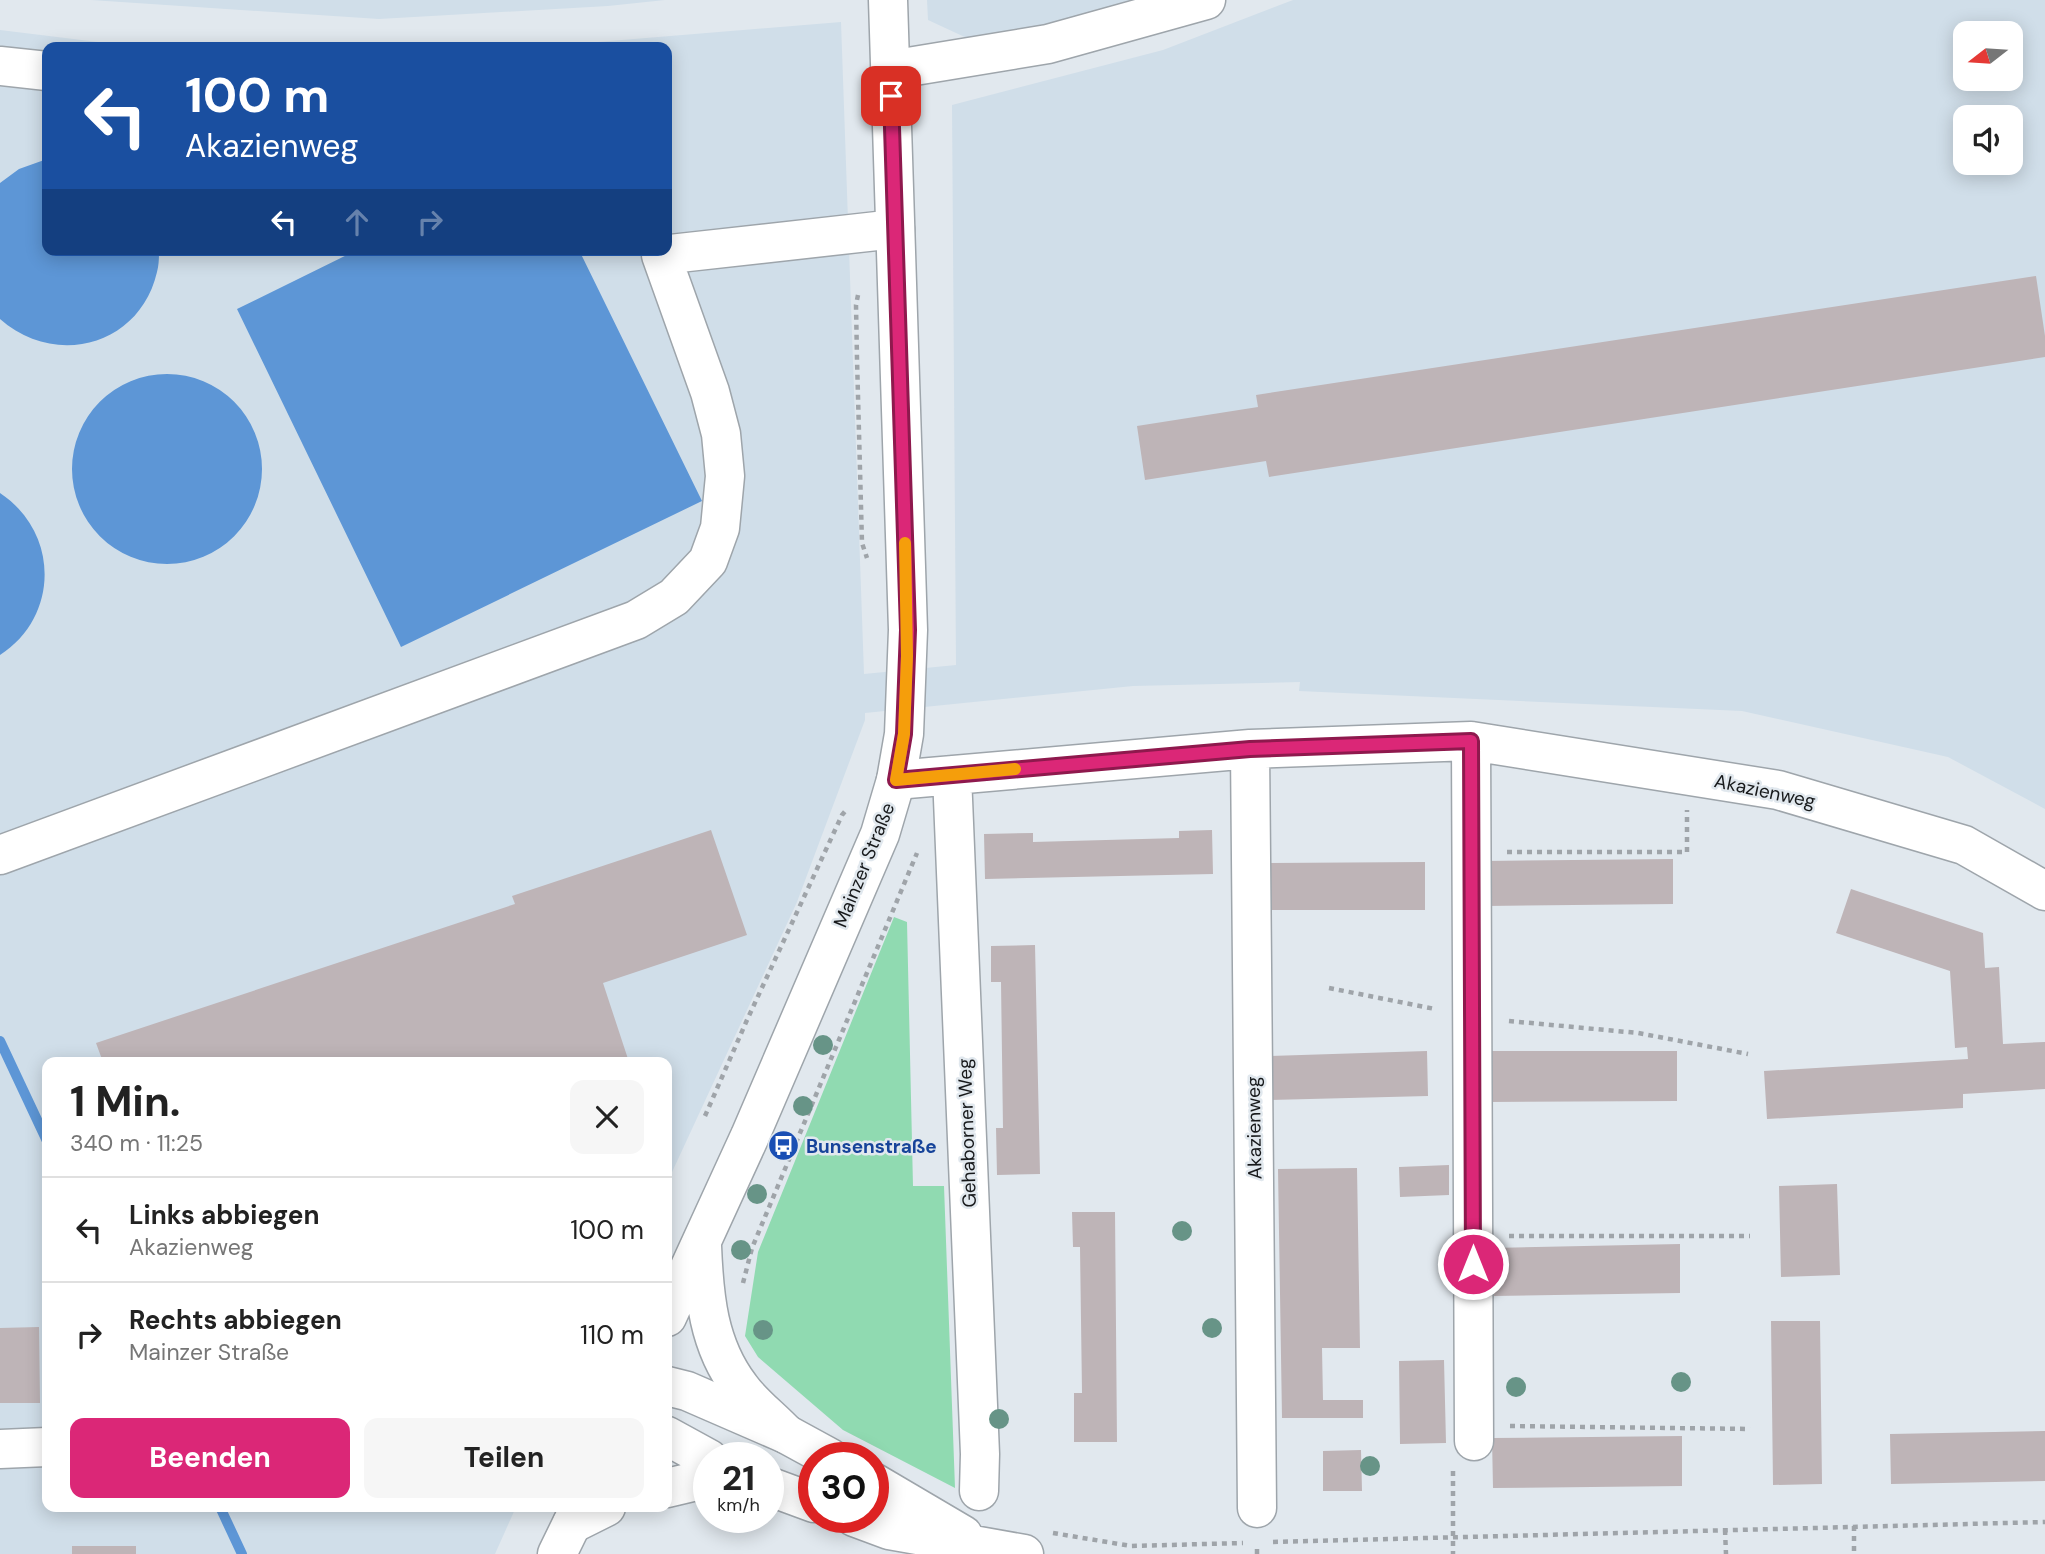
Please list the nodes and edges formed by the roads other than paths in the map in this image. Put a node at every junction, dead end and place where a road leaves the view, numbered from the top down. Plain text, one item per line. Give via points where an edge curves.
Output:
1 (888, 0) edge
2 (1206, 0) edge
3 (0, 66) edge
4 (42, 70) edge
5 (890, 70) junction
6 (895, 229) junction
7 (672, 252) edge
8 (660, 256) edge
9 (1471, 741) junction
10 (1250, 749) junction
11 (952, 775) junction
12 (896, 780) junction
13 (0, 855) edge
14 (2045, 891) edge
15 (702, 1240) junction
16 (672, 1306) edge
17 (672, 1387) edge
18 (786, 1434) junction
19 (1474, 1434) road end
20 (672, 1439) edge
21 (801, 1442) edge
22 (42, 1447) edge
23 (0, 1449) edge
24 (693, 1450) edge
25 (693, 1482) edge
26 (672, 1487) edge
27 (979, 1490) dead end
28 (889, 1492) edge
29 (1257, 1508) dead end
30 (597, 1512) edge
31 (569, 1528) edge
32 (889, 1530) edge
33 (980, 1546) junction
34 (1024, 1554) edge

1 - 5 street, Mainzer Straße
2 - 5 street via 1048,44
3 - 4 street
5 - 6 street, Mainzer Straße
6 - 7 street
6 - 12 street, Mainzer Straße via 908,630 904,734
8 - 13 street via 710,392 725,476 720,528 708,561 674,597 636,620
9 - 10 street, Akazienweg
9 - 14 street, Akazienweg via 1778,790 1964,845
9 - 19 street
10 - 11 street, Akazienweg
10 - 29 street, Akazienweg
11 - 12 street, Akazienweg
11 - 27 street, Gehaborner Weg
12 - 15 street, Mainzer Straße via 880,834
15 - 16 street, Mainzer Straße
15 - 18 street via 709,1325 720,1354 740,1387
17 - 18 street
18 - 21 street
20 - 24 street
22 - 23 street
25 - 26 street
28 - 33 street
30 - 31 street
32 - 33 street
33 - 34 street

